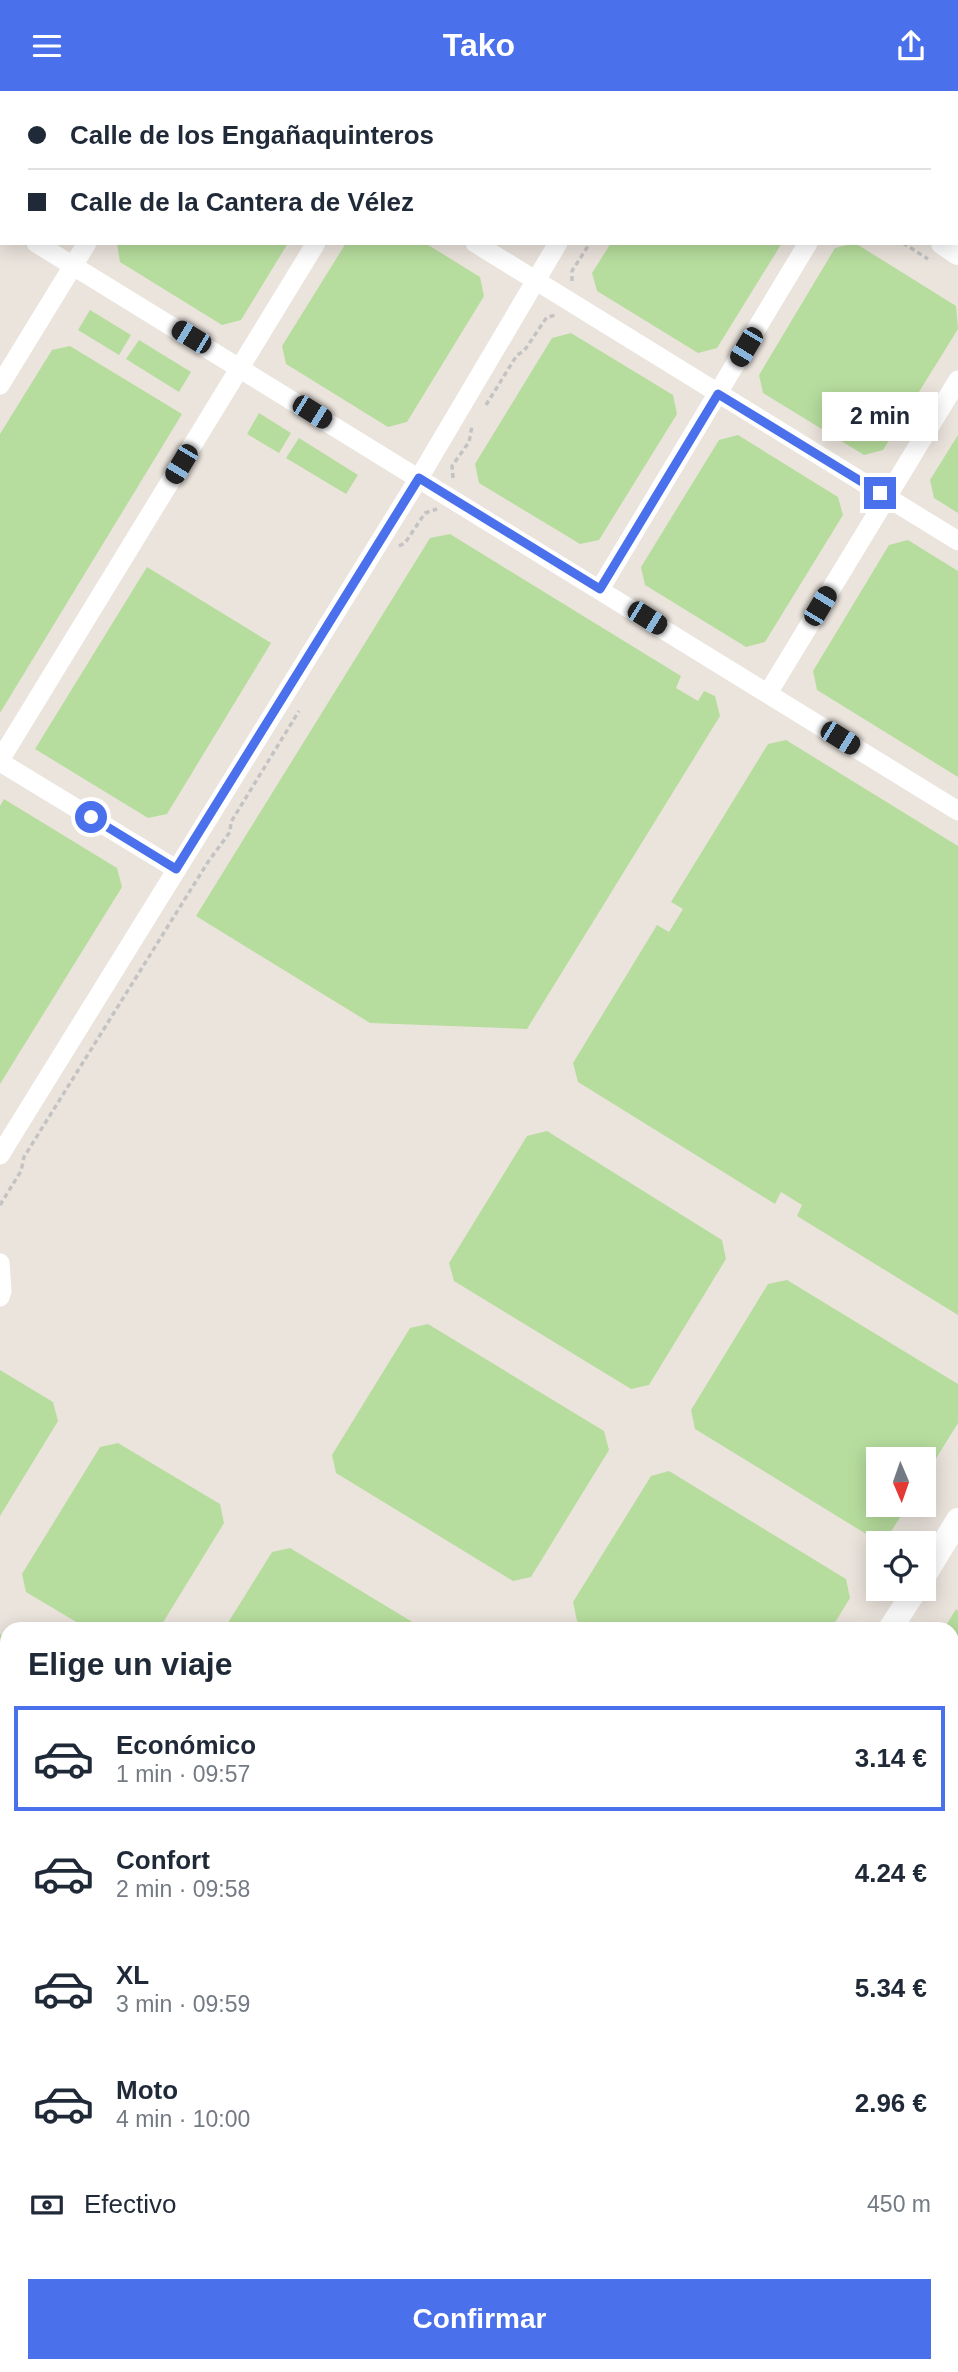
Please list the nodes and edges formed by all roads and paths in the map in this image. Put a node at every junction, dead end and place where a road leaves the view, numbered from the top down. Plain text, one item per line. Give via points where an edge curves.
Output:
1 (39, 245) edge
2 (86, 245) edge
3 (315, 245) edge
4 (477, 245) edge
5 (557, 245) edge
6 (589, 245) edge
7 (807, 245) edge
8 (74, 266) junction
9 (535, 280) junction
10 (567, 300) junction
11 (241, 368) junction
12 (958, 380) edge
13 (0, 384) edge
14 (718, 394) junction
15 (484, 408) dead end
16 (477, 418) dead end
17 (419, 478) junction
18 (446, 495) junction
19 (887, 497) junction
20 (958, 541) edge
21 (398, 547) dead end
22 (600, 589) junction
23 (768, 693) junction
24 (304, 702) dead end
25 (0, 761) edge
26 (958, 811) edge
27 (176, 869) junction
28 (0, 1155) edge
29 (0, 1205) edge
30 (0, 1263) edge
31 (0, 1297) edge
32 (958, 1520) edge
33 (936, 1556) edge
34 (908, 1601) edge
35 (895, 1622) edge

1 - 8 street
2 - 8 street
3 - 11 street
4 - 9 street
5 - 9 street
6 - 10 path via 572,271 573,286
7 - 14 street
8 - 11 street
8 - 13 street
9 - 10 street
9 - 17 street
10 - 14 street
10 - 15 path via 517,355
11 - 17 street
11 - 25 street
12 - 19 street
14 - 19 street
14 - 22 street
16 - 18 path via 469,442 452,466 452,484
17 - 18 street
17 - 27 street
18 - 21 path via 439,508 425,513
18 - 22 street
19 - 20 street
19 - 23 street
22 - 23 street
23 - 26 street
24 - 29 path via 231,822 230,832 24,1157 22,1171
25 - 27 street
27 - 28 street
30 - 31 street
32 - 33 street
34 - 35 street

